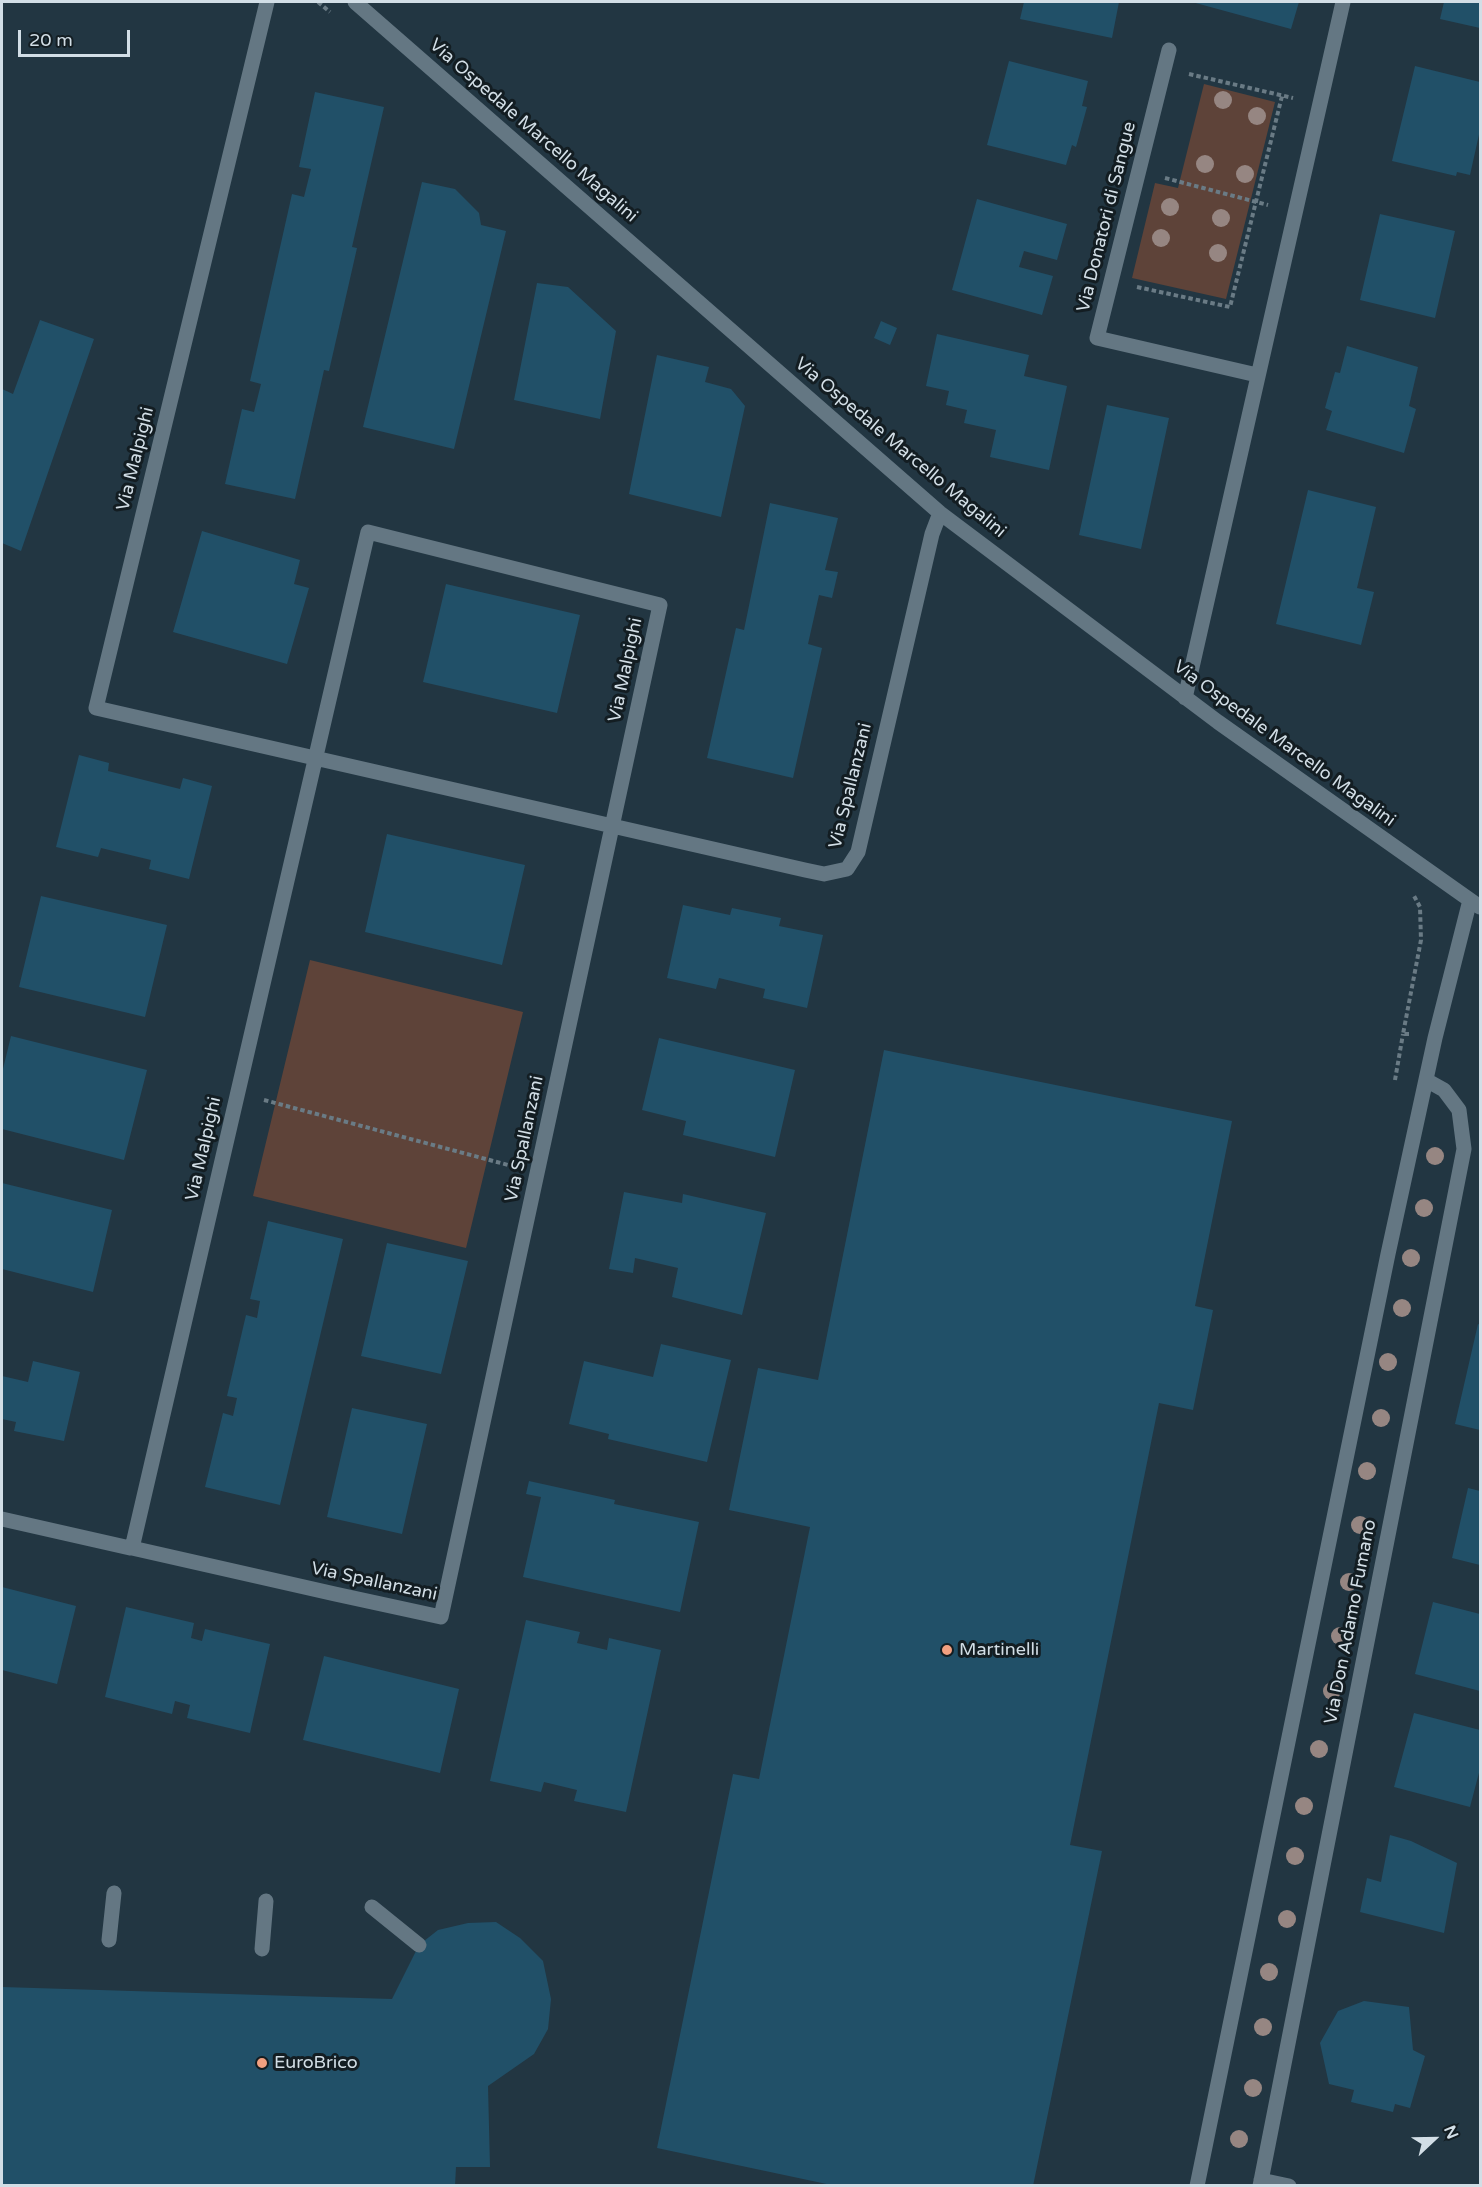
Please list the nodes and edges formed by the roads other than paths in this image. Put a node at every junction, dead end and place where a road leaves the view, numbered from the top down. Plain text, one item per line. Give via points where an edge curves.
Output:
1 (267, 2) edge
2 (355, 2) edge
3 (1344, 2) edge
4 (1169, 50) dead end
5 (1257, 375) junction
6 (940, 513) junction
7 (1185, 698) junction
8 (315, 758) junction
9 (612, 826) junction
10 (1475, 904) edge
11 (1426, 1080) junction
12 (2, 1519) edge
13 (132, 1548) junction
14 (114, 1893) dead end
15 (266, 1901) dead end
16 (372, 1907) dead end
17 (109, 1940) dead end
18 (419, 1945) dead end
19 (262, 1949) dead end
20 (1260, 2183) edge
21 (1197, 2186) edge
22 (1289, 2186) edge

1 - 8 street, Via Malpighi via 96,708
2 - 6 street, Via Ospedale Marcello Magalini
3 - 5 street
4 - 5 street, Via Donatori di Sangue via 1097,338
5 - 7 street
6 - 7 street, Via Ospedale Marcello Magalini
6 - 9 street, Via Spallanzani via 858,852 847,870 824,874
7 - 10 street, Via Ospedale Marcello Magalini
8 - 9 street, Via Malpighi
8 - 9 street, Via Malpighi via 368,532 660,604
8 - 13 street, Via Malpighi
9 - 13 street, Via Spallanzani via 441,1617
10 - 11 street, Via Don Adamo Fumano
11 - 20 street, Via Don Adamo Fumano via 1444,1090 1459,1110 1464,1149
11 - 21 street, Via Don Adamo Fumano
12 - 13 street, Via Spallanzani
14 - 17 street
15 - 19 street
16 - 18 street
20 - 22 street

